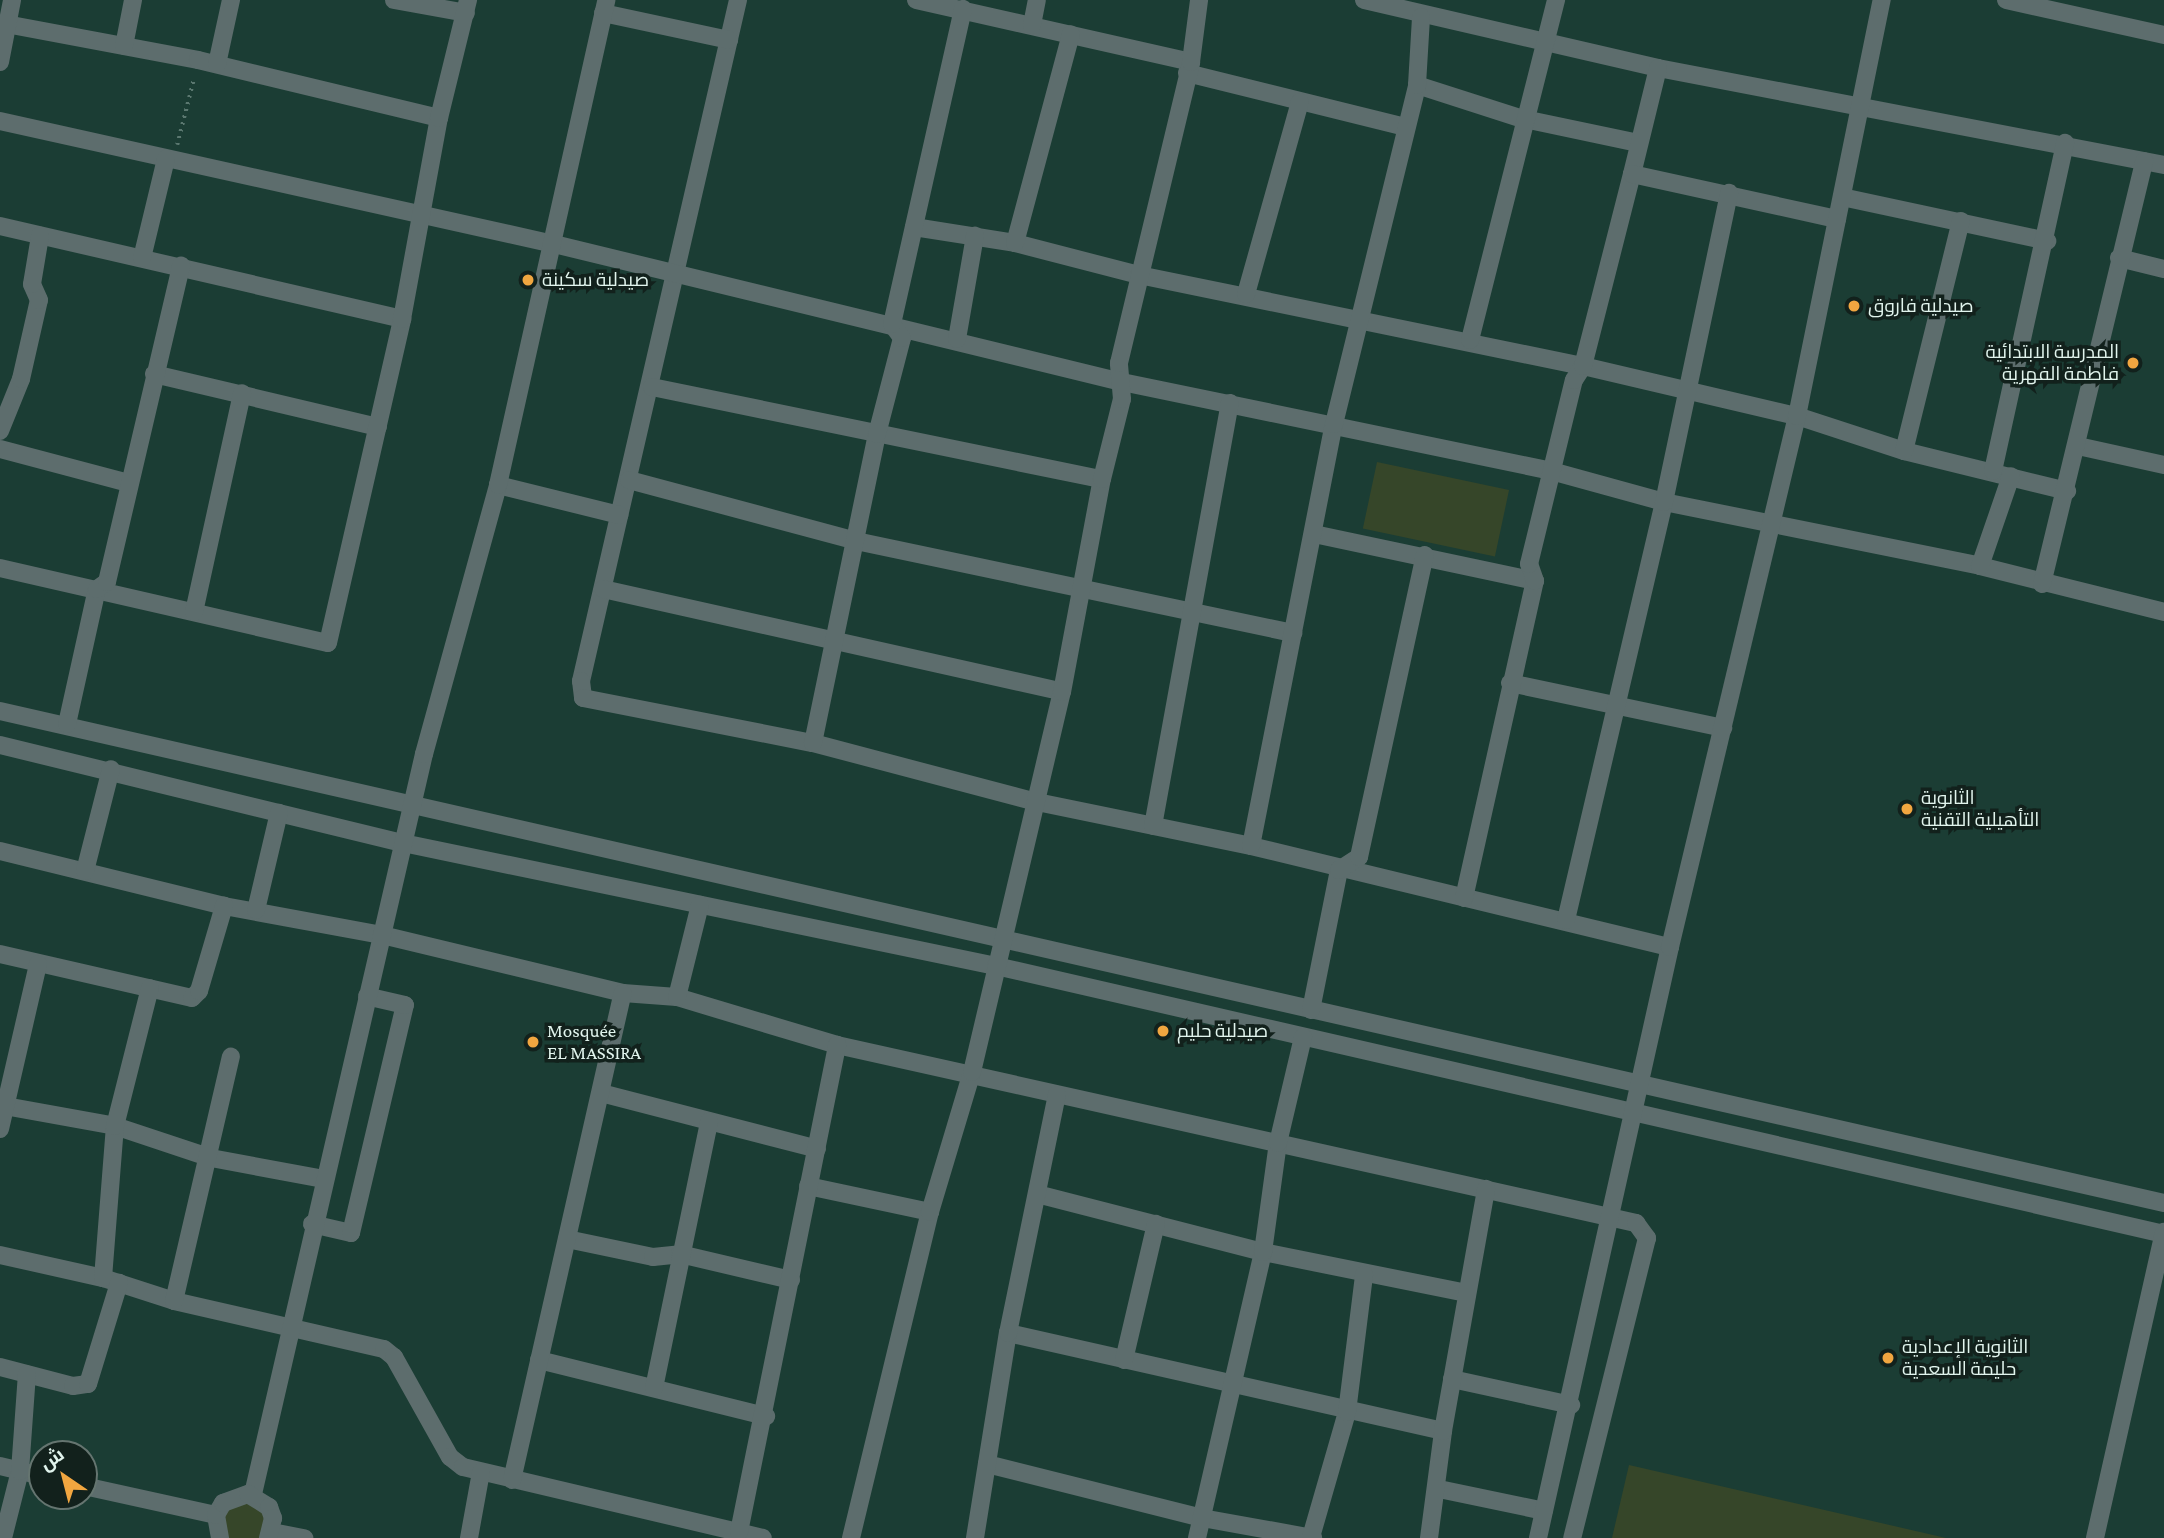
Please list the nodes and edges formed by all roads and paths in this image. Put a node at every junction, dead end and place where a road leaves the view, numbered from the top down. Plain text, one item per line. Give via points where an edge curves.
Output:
1 (12, 0) edge
2 (133, 0) edge
3 (231, 0) edge
4 (394, 0) edge
5 (738, 0) edge
6 (916, 0) edge
7 (1037, 0) edge
8 (1199, 0) edge
9 (1364, 0) edge
10 (1556, 0) edge
11 (1882, 0) edge
12 (2006, 0) edge
13 (467, 7) edge
14 (604, 7) edge
15 (963, 9) junction
16 (1421, 16) junction
17 (6, 24) junction
18 (1032, 25) junction
19 (1071, 34) junction
20 (2164, 35) edge
21 (729, 40) junction
22 (1545, 42) junction
23 (124, 46) junction
24 (198, 60) junction
25 (0, 62) edge
26 (217, 64) junction
27 (1189, 67) junction
28 (1658, 68) junction
29 (1417, 85) junction
30 (1300, 102) junction
31 (1860, 108) junction
32 (439, 118) junction
33 (1528, 120) junction
34 (0, 121) edge
35 (1405, 127) junction
36 (1638, 143) junction
37 (2065, 143) junction
38 (169, 160) junction
39 (2144, 161) junction
40 (2164, 165) edge
41 (1632, 174) junction
42 (1729, 193) junction
43 (1842, 197) junction
44 (418, 217) junction
45 (1837, 219) junction
46 (1961, 221) junction
47 (0, 226) edge
48 (914, 227) junction
49 (40, 236) junction
50 (975, 236) junction
51 (2047, 240) junction
52 (1015, 243) junction
53 (554, 244) junction
54 (142, 258) junction
55 (2119, 258) junction
56 (181, 266) junction
57 (2164, 269) edge
58 (1139, 275) junction
59 (678, 276) junction
60 (1246, 294) junction
61 (1358, 317) junction
62 (402, 319) junction
63 (892, 324) junction
64 (957, 339) junction
65 (1469, 340) junction
66 (1583, 366) junction
67 (154, 374) junction
68 (1122, 382) junction
69 (652, 387) junction
70 (1687, 392) junction
71 (242, 393) junction
72 (1230, 403) junction
73 (1797, 415) junction
74 (1334, 424) junction
75 (378, 427) junction
76 (0, 431) edge
77 (877, 434) junction
78 (2078, 446) junction
79 (0, 449) edge
80 (1905, 451) junction
81 (2164, 465) edge
82 (1555, 472) junction
83 (2002, 473) junction
84 (1102, 479) junction
85 (629, 480) junction
86 (129, 483) junction
87 (498, 485) junction
88 (2067, 491) junction
89 (1664, 502) junction
90 (619, 515) junction
91 (1771, 526) junction
92 (1314, 534) junction
93 (856, 541) junction
94 (1425, 555) junction
95 (1980, 566) junction
96 (0, 568) edge
97 (1535, 581) junction
98 (2042, 584) junction
99 (97, 589) junction
100 (603, 589) junction
101 (1083, 591) junction
102 (194, 612) junction
103 (2164, 612) edge
104 (1190, 613) junction
105 (1293, 633) junction
106 (835, 641) junction
107 (1510, 683) junction
108 (1062, 692) junction
109 (1617, 705) junction
110 (0, 711) edge
111 (67, 724) junction
112 (1723, 728) junction
113 (813, 743) junction
114 (0, 745) edge
115 (111, 769) junction
116 (1037, 802) junction
117 (412, 808) junction
118 (279, 813) junction
119 (1153, 826) junction
120 (403, 843) junction
121 (1251, 846) junction
122 (0, 851) edge
123 (1339, 870) junction
124 (85, 871) junction
125 (1464, 898) junction
126 (700, 905) junction
127 (224, 906) junction
128 (256, 910) junction
129 (1566, 920) junction
130 (382, 935) junction
131 (1002, 937) junction
132 (1670, 947) junction
133 (0, 954) edge
134 (38, 964) junction
135 (996, 966) junction
136 (150, 988) junction
137 (623, 993) junction
138 (367, 996) junction
139 (677, 997) junction
140 (1311, 1010) junction
141 (1303, 1037) junction
142 (837, 1045) junction
143 (231, 1058) dead end
144 (972, 1072) junction
145 (1642, 1084) junction
146 (601, 1093) junction
147 (1057, 1095) junction
148 (3, 1105) edge
149 (1636, 1114) junction
150 (709, 1122) junction
151 (116, 1126) junction
152 (0, 1129) edge
153 (1278, 1143) junction
154 (817, 1149) junction
155 (211, 1158) junction
156 (323, 1179) junction
157 (808, 1186) junction
158 (1486, 1189) junction
159 (1037, 1194) junction
160 (2164, 1203) edge
161 (930, 1212) junction
162 (1611, 1217) junction
163 (312, 1224) junction
164 (1156, 1224) junction
165 (2164, 1234) edge
166 (567, 1239) junction
167 (1262, 1252) junction
168 (680, 1254) junction
169 (0, 1255) edge
170 (1364, 1275) junction
171 (111, 1280) junction
172 (791, 1280) junction
173 (1466, 1293) junction
174 (174, 1301) junction
175 (288, 1329) junction
176 (1008, 1333) junction
177 (539, 1360) junction
178 (1124, 1360) junction
179 (0, 1367) edge
180 (27, 1374) junction
181 (1452, 1379) junction
182 (1233, 1384) junction
183 (654, 1388) junction
184 (1571, 1405) junction
185 (1347, 1412) junction
186 (766, 1416) junction
187 (1443, 1432) junction
188 (1559, 1451) junction
189 (1592, 1455) junction
190 (987, 1464) junction
191 (0, 1466) edge
192 (20, 1471) junction
193 (481, 1472) junction
194 (28, 1473) edge
195 (512, 1480) junction
196 (98, 1489) edge
197 (1439, 1489) junction
198 (253, 1494) junction
199 (1544, 1511) junction
200 (216, 1515) junction
201 (1202, 1518) junction
202 (739, 1532) junction
203 (270, 1535) edge
204 (3, 1538) edge
205 (220, 1538) edge
206 (304, 1538) edge
207 (469, 1538) edge
208 (763, 1538) edge
209 (851, 1538) edge
210 (975, 1538) edge
211 (1197, 1538) edge
212 (1312, 1538) edge
213 (1429, 1538) edge
214 (1538, 1538) edge
215 (1573, 1538) edge
216 (2095, 1538) edge

1 - 17 street
2 - 23 street
3 - 26 street
4 - 13 street
5 - 21 street
6 - 15 street
7 - 18 street
8 - 27 street
9 - 16 street
10 - 22 street
11 - 31 street
12 - 20 street
13 - 32 street
14 - 21 street
14 - 53 street
15 - 18 street
15 - 48 street
16 - 22 street
16 - 29 street
17 - 23 street
17 - 25 street
18 - 19 street
19 - 27 street
19 - 52 street
21 - 59 street
22 - 28 street
22 - 33 street
23 - 24 street
24 - 26 street
24 - 38 path
26 - 32 street
27 - 30 street
27 - 58 street
28 - 31 street
28 - 36 street
29 - 33 street
29 - 35 street
30 - 35 street
30 - 60 street
31 - 37 street
31 - 43 street
32 - 44 street
33 - 36 street
33 - 65 street
34 - 38 street
35 - 61 street
36 - 41 street
37 - 39 street
37 - 51 street
38 - 44 street
38 - 54 street
39 - 40 street
39 - 55 street
41 - 42 street
41 - 66 street
42 - 45 street
42 - 70 street
43 - 45 street
43 - 46 street
44 - 53 street
44 - 62 street
45 - 73 street
46 - 51 street
46 - 80 street
47 - 49 street
48 - 50 street
48 - 63 street
49 - 54 street
49 - 76 street via 32,284 38,300 21,379
50 - 52 street
50 - 64 street
51 - 83 street
52 - 58 street
53 - 59 street
53 - 87 street
54 - 56 street
55 - 57 street
55 - 78 street
56 - 62 street
56 - 67 street
58 - 60 street
58 - 68 street via 1119,363
59 - 63 street
59 - 69 street
60 - 61 street
61 - 65 street
61 - 74 street
62 - 75 street
63 - 64 street
63 - 77 street via 902,338
64 - 68 street
65 - 66 street
66 - 70 street
66 - 82 street via 1574,380
67 - 71 street
67 - 86 street
68 - 72 street
68 - 84 street
69 - 77 street
69 - 85 street
70 - 73 street
70 - 89 street
71 - 75 street
71 - 102 street
72 - 74 street
72 - 104 street
73 - 80 street
73 - 91 street
74 - 82 street
74 - 92 street
75 - 102 street via 328,643
77 - 84 street
77 - 93 street
78 - 81 street
78 - 88 street
79 - 86 street
80 - 83 street
82 - 89 street
82 - 97 street via 1530,564
83 - 88 street
83 - 95 street
84 - 101 street
85 - 90 street
85 - 93 street
86 - 99 street via 107,582
87 - 90 street
87 - 117 street
88 - 98 street
89 - 91 street
89 - 109 street
90 - 100 street
91 - 95 street
91 - 112 street
92 - 94 street
92 - 105 street
93 - 101 street
93 - 106 street
94 - 97 street
94 - 123 street via 1359,857
95 - 98 street
96 - 99 street
97 - 107 street
98 - 103 street
99 - 102 street
99 - 111 street
100 - 106 street
100 - 113 street via 581,681 583,698
101 - 104 street
101 - 108 street
104 - 105 street
104 - 119 street
105 - 121 street
106 - 108 street
106 - 113 street
107 - 109 street
107 - 125 street
108 - 116 street
109 - 112 street
109 - 129 street
110 - 111 street
111 - 117 street
112 - 132 street
113 - 116 street
114 - 115 street
115 - 118 street
115 - 124 street
116 - 119 street
116 - 131 street
117 - 120 street
117 - 131 street
118 - 120 street
118 - 128 street
119 - 121 street
120 - 126 street
120 - 130 street
121 - 123 street
122 - 124 street
123 - 125 street
123 - 140 street
124 - 127 street
125 - 129 street
126 - 135 street
126 - 139 street
127 - 128 street
127 - 136 street via 199,991 192,998 181,998
128 - 130 street
129 - 132 street
130 - 137 street
130 - 138 street
131 - 135 street
131 - 140 street
132 - 145 street
133 - 134 street
134 - 136 street
134 - 148 street
135 - 141 street
135 - 144 street
136 - 151 street
137 - 139 street
137 - 146 street
138 - 156 street
138 - 163 street via 405,1005 351,1233
139 - 142 street
140 - 145 street
141 - 149 street
141 - 153 street
142 - 144 street
142 - 154 street
143 - 155 street
144 - 147 street
144 - 161 street
145 - 149 street
145 - 160 street
146 - 150 street
146 - 166 street
147 - 153 street
147 - 159 street
148 - 151 street
148 - 152 street
149 - 162 street
149 - 165 street
150 - 154 street
150 - 168 street
151 - 155 street
151 - 171 street
153 - 158 street
153 - 167 street
154 - 157 street
155 - 156 street
155 - 174 street
156 - 163 street
157 - 161 street
157 - 172 street
158 - 162 street
158 - 173 street
159 - 164 street
159 - 176 street
161 - 209 street
162 - 184 street
162 - 189 street via 1636,1223 1647,1238
163 - 175 street
164 - 167 street
164 - 178 street
165 - 216 street
166 - 168 street via 653,1257
166 - 177 street
167 - 170 street
167 - 182 street
168 - 172 street
168 - 183 street
169 - 171 street
170 - 173 street
170 - 185 street
171 - 174 street
171 - 180 street via 88,1384 73,1386
172 - 186 street
173 - 181 street
174 - 175 street
175 - 193 street via 384,1349 394,1357 450,1457
175 - 198 street
176 - 178 street
176 - 190 street
177 - 183 street
177 - 195 street
178 - 182 street
179 - 180 street
180 - 192 street
181 - 184 street
181 - 187 street
182 - 185 street
182 - 201 street
183 - 186 street
184 - 188 street
185 - 187 street
185 - 212 street
186 - 202 street
187 - 197 street
188 - 189 street
188 - 199 street
189 - 215 street
190 - 201 street
190 - 210 street
191 - 192 street
192 - 194 street
192 - 204 street
193 - 195 street
193 - 207 street
195 - 202 street
196 - 200 street
197 - 199 street
197 - 213 street
198 - 200 street via 234,1495
198 - 203 street via 269,1507
199 - 214 street
200 - 205 street
201 - 211 street
201 - 212 street
202 - 208 street
203 - 206 street

